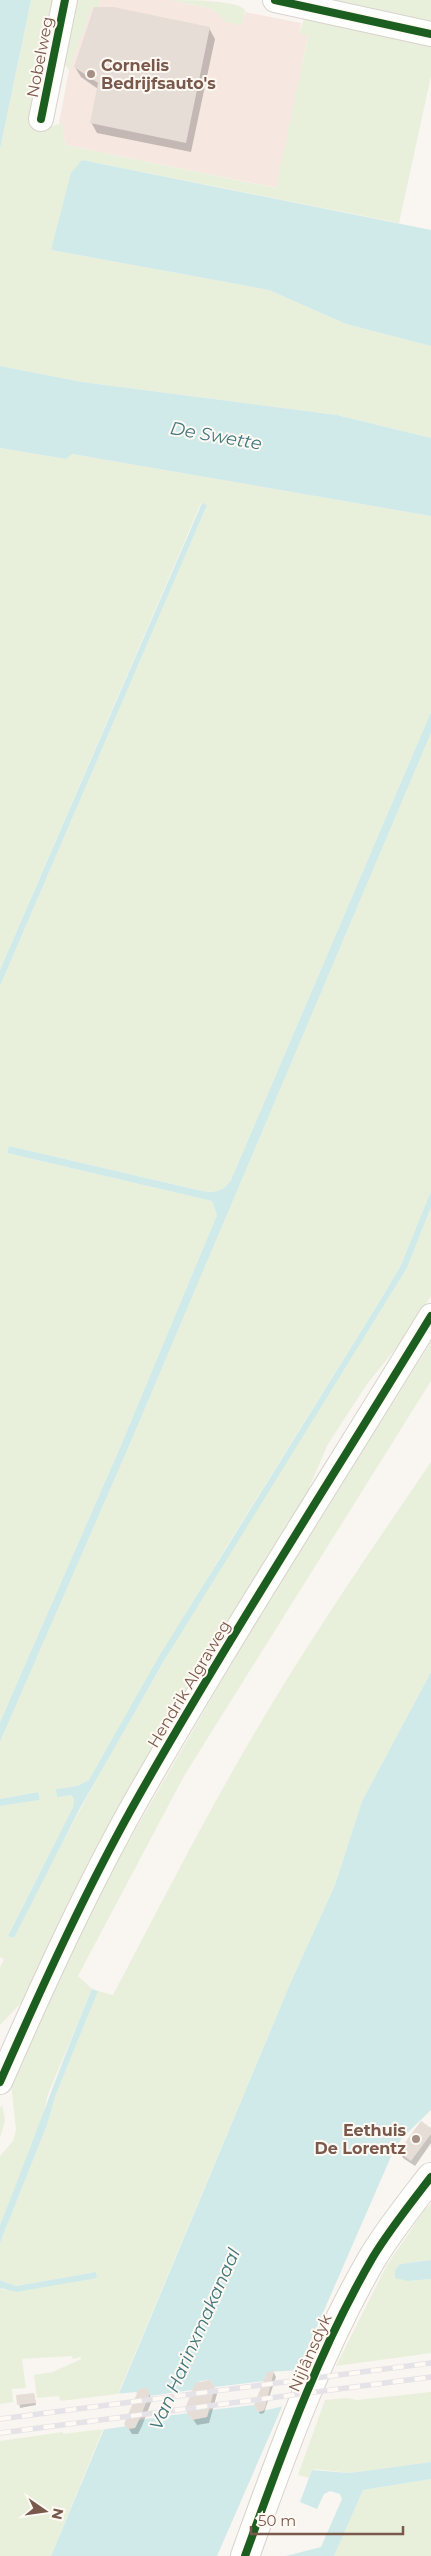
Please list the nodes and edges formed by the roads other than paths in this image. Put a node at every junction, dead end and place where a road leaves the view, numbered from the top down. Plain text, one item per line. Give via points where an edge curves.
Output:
1 (65, 0) edge
2 (274, 0) edge
3 (431, 34) edge
4 (41, 119) dead end
5 (431, 1316) edge
6 (0, 2082) edge
7 (431, 2177) edge
8 (245, 2556) edge

1 - 4 street, Nobelweg
2 - 3 street
5 - 6 street, Hendrik Algraweg via 140,1793 56,1957
7 - 8 street, Nijlânsdyk via 374,2255 350,2298 293,2424

